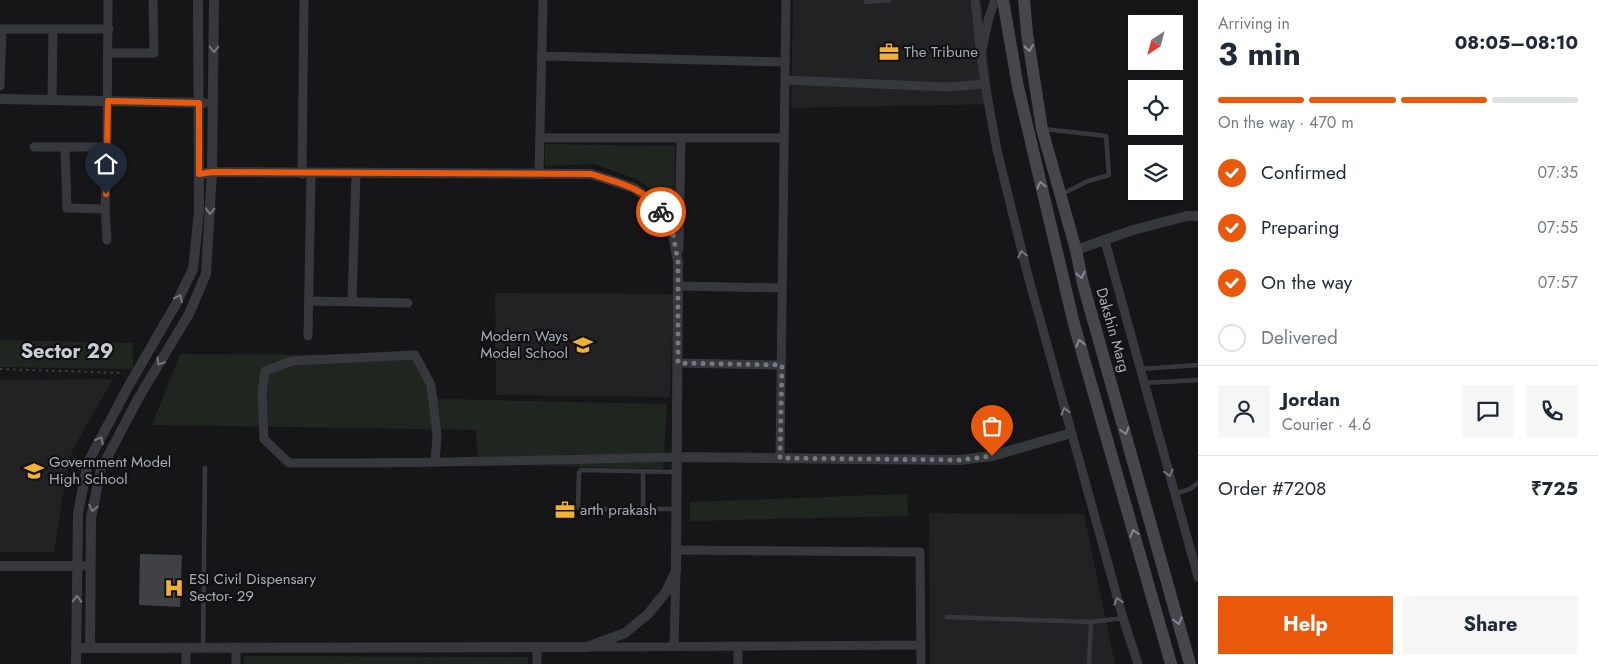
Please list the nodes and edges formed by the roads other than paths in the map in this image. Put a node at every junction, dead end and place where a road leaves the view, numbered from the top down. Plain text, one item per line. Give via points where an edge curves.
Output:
1 (108, 0) edge
2 (153, 0) edge
3 (198, 0) edge
4 (214, 0) edge
5 (304, 0) edge
6 (543, 0) edge
7 (786, 0) edge
8 (889, 0) edge
9 (975, 0) edge
10 (995, 0) edge
11 (1003, 0) edge
12 (1024, 0) edge
13 (866, 2) dead end
14 (1, 29) edge
15 (53, 29) junction
16 (109, 29) junction
17 (108, 53) junction
18 (980, 54) junction
19 (542, 56) junction
20 (785, 62) junction
21 (785, 80) junction
22 (985, 84) junction
23 (0, 86) edge
24 (0, 99) edge
25 (52, 100) junction
26 (108, 101) junction
27 (199, 103) junction
28 (214, 103) junction
29 (1042, 129) junction
30 (540, 138) junction
31 (681, 138) junction
32 (784, 138) junction
33 (34, 146) dead end
34 (65, 146) junction
35 (108, 147) junction
36 (212, 172) junction
37 (199, 174) junction
38 (307, 174) junction
39 (356, 174) junction
40 (539, 174) junction
41 (1060, 195) junction
42 (105, 209) junction
43 (1198, 216) edge
44 (107, 240) dead end
45 (1105, 240) junction
46 (1076, 250) junction
47 (678, 262) junction
48 (678, 286) junction
49 (782, 288) junction
50 (309, 301) junction
51 (352, 302) junction
52 (408, 303) dead end
53 (308, 336) dead end
54 (678, 363) junction
55 (782, 365) junction
56 (1198, 366) edge
57 (1141, 369) junction
58 (1198, 380) edge
59 (1144, 383) junction
60 (1071, 433) junction
61 (677, 457) junction
62 (780, 458) junction
63 (435, 462) junction
64 (205, 468) dead end
65 (643, 471) junction
66 (677, 472) junction
67 (1198, 482) edge
68 (1175, 494) junction
69 (643, 509) junction
70 (677, 509) junction
71 (676, 550) junction
72 (0, 566) edge
73 (77, 566) junction
74 (90, 566) junction
75 (676, 571) junction
76 (1198, 577) edge
77 (947, 617) dead end
78 (1123, 618) junction
79 (1091, 622) junction
80 (921, 645) junction
81 (674, 646) junction
82 (738, 646) junction
83 (203, 647) junction
84 (236, 647) junction
85 (537, 647) junction
86 (588, 647) junction
87 (76, 648) junction
88 (90, 648) junction
89 (186, 648) junction
90 (76, 664) edge
91 (186, 664) edge
92 (236, 664) edge
93 (537, 664) edge
94 (738, 664) edge
95 (921, 664) edge
96 (1090, 664) edge
97 (1138, 664) edge
98 (1171, 664) edge
99 (1190, 664) edge

1 - 16 street
2 - 17 street via 154,53
3 - 27 street
4 -> 28 street
5 - 38 street
6 - 19 street
7 - 20 street
8 - 13 lane
9 - 18 street
10 - 18 street
98 -> 11 main road via 1074,324 1018,88
12 -> 29 main road, Dakshin Marg via 1026,33
14 - 15 street
14 - 23 street
15 - 16 street
15 - 25 street
16 - 17 street
17 - 26 street
18 - 22 street
19 - 20 street
19 - 30 street
20 - 21 street
21 - 22 street via 947,88
21 - 32 street
60 -> 22 street via 1028,276 997,150
24 - 25 street
25 - 26 street
26 - 27 street
26 - 35 street
27 - 28 street
27 - 37 street
28 - 36 street
29 - 41 main road, Dakshin Marg
29 - 41 lane via 1106,136 1109,175
30 - 31 street
30 - 40 street
31 - 32 street
31 - 47 street
32 - 49 street
33 - 34 street
34 - 35 street
34 - 42 street via 67,208
35 - 42 street
36 - 37 street
36 - 38 street
36 -> 74 street via 206,274 189,314 139,396 101,469 91,518
73 -> 37 street via 78,513 88,462 193,269
38 - 39 street
38 - 50 street
39 - 40 street
39 - 51 street
40 - 47 street via 591,174 634,188 656,204 672,228
41 - 46 main road, Dakshin Marg
42 - 44 street
43 - 45 street via 1187,216
45 - 46 street
45 - 57 street
46 -> 99 main road, Dakshin Marg
47 - 48 street
48 - 49 street
48 - 54 street
49 - 55 street
50 - 51 street
50 - 53 street
51 - 52 street
54 - 55 street
54 - 61 street
55 - 62 street
56 - 57 lane
57 - 59 street
58 - 59 lane
59 -> 68 street
60 - 62 street via 992,456 960,460
78 -> 60 street
61 - 62 street
61 - 63 street
61 - 66 street
63 - 63 street via 289,463 264,439 264,371 292,361 415,355 431,385 437,436
64 - 83 lane
65 - 66 lane
65 - 69 lane
65 - 69 lane via 581,470 578,507
66 - 70 street
67 - 68 lane via 1190,489
68 - 76 street
69 - 70 lane
70 - 71 street
71 - 75 street
71 - 80 street via 920,552
72 - 73 street
73 - 74 street
87 -> 73 street
74 - 88 street
75 - 81 street
75 - 86 street via 666,592 648,614 625,633
77 - 79 lane
78 - 79 lane
78 - 97 street
79 - 96 lane
80 - 82 street
80 - 95 street
81 - 82 street
81 - 86 street
82 - 94 street
83 - 84 street
83 - 89 street
84 - 85 street
84 - 92 street
85 - 86 street
85 - 93 street
87 - 88 street
87 - 90 street
88 - 89 street
89 - 91 street

